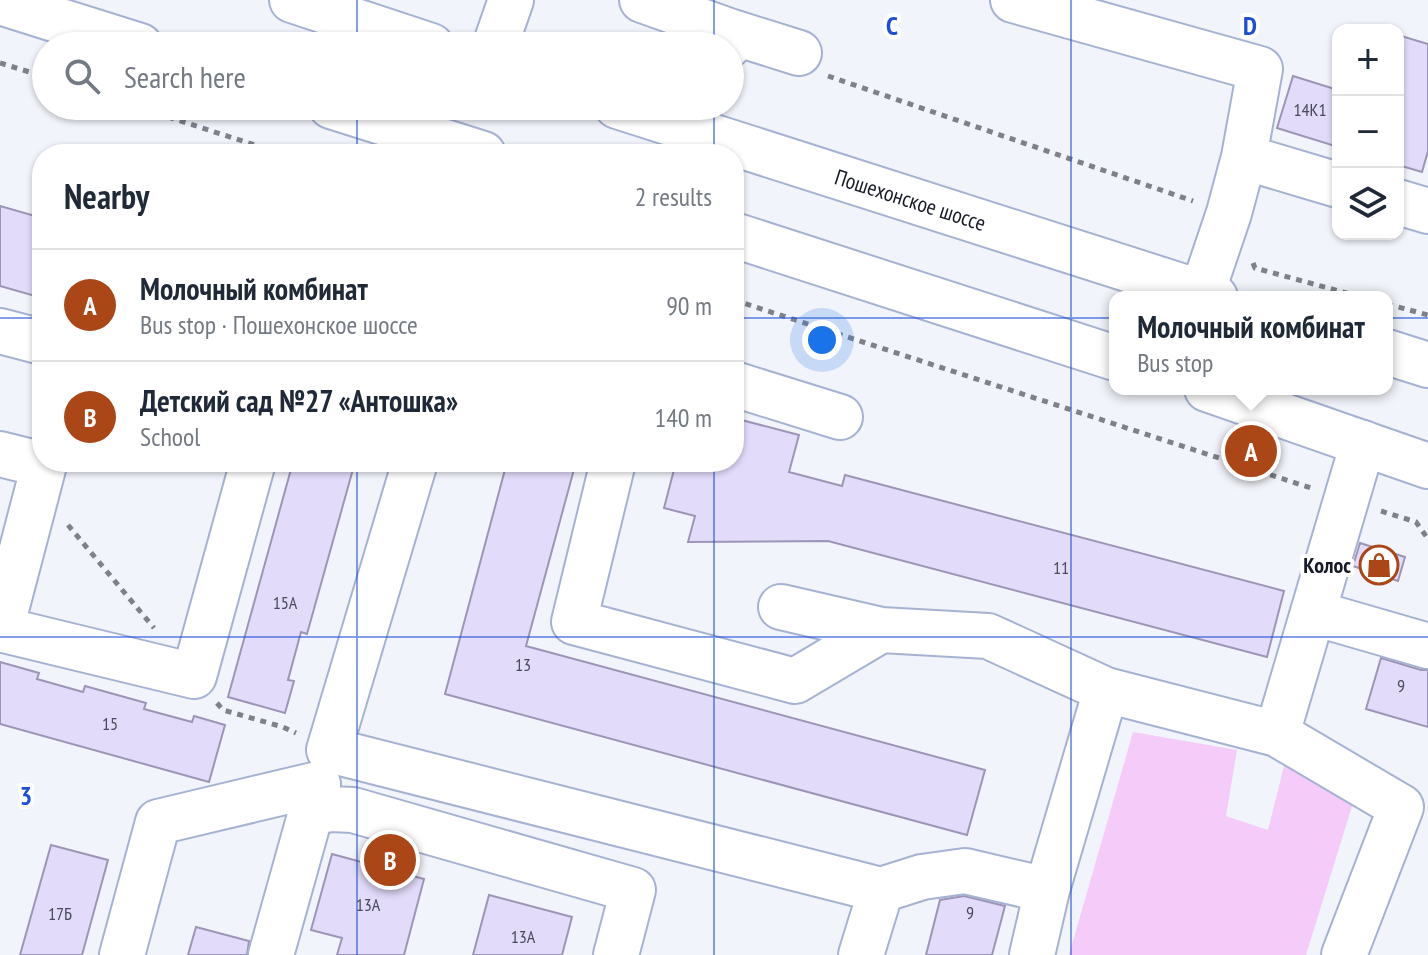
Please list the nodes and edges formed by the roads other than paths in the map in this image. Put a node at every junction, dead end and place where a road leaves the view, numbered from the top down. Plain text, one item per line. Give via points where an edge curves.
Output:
1 (292, 0) edge
2 (511, 0) edge
3 (642, 0) edge
4 (1013, 0) edge
5 (0, 2) edge
6 (95, 32) edge
7 (389, 32) edge
8 (500, 32) edge
9 (714, 32) edge
10 (744, 43) edge
11 (810, 63) road end
12 (375, 120) edge
13 (708, 120) edge
14 (451, 144) edge
15 (1244, 157) junction
16 (1332, 183) edge
17 (1404, 204) edge
18 (1428, 211) edge
19 (744, 238) edge
20 (1192, 291) edge
21 (1207, 291) edge
22 (0, 331) edge
23 (32, 339) edge
24 (1393, 354) edge
25 (1109, 356) edge
26 (1428, 365) edge
27 (744, 387) edge
28 (1224, 395) edge
29 (840, 417) dead end
30 (1363, 443) junction
31 (0, 454) edge
32 (32, 462) edge
33 (1428, 466) edge
34 (42, 472) edge
35 (250, 472) edge
36 (412, 472) edge
37 (611, 472) edge
38 (781, 607) dead end
39 (1314, 613) junction
40 (0, 629) edge
41 (881, 630) junction
42 (1428, 646) edge
43 (1106, 690) junction
44 (1277, 734) junction
45 (319, 783) junction
46 (881, 890) junction
47 (1047, 890) junction
48 (122, 955) edge
49 (271, 955) edge
50 (616, 955) edge
51 (861, 955) edge
52 (1032, 955) edge
53 (1344, 955) edge

1 - 7 main road
2 - 8 main road
3 - 9 main road
4 - 15 main road via 1260,69
5 - 6 main road
10 - 11 main road
12 - 14 main road
13 - 20 main road, Пошехонское шоссе
15 - 16 main road
15 - 21 main road
17 - 18 main road
19 - 25 main road
22 - 23 main road
24 - 26 main road
27 - 29 main road
28 - 30 main road
30 - 33 main road
30 - 39 main road
31 - 32 main road
34 - 40 main road
35 - 40 main road via 194,676
36 - 45 main road
37 - 41 main road via 574,622 795,681
38 - 41 main road
39 - 42 main road
39 - 44 main road
41 - 43 main road via 988,636
43 - 44 main road
43 - 47 main road
44 - 53 main road via 1401,807
45 - 46 main road
45 - 48 main road via 158,822
45 - 49 main road
45 - 50 main road via 331,809 353,810 633,890
46 - 47 main road via 965,871
46 - 51 main road
47 - 52 main road

